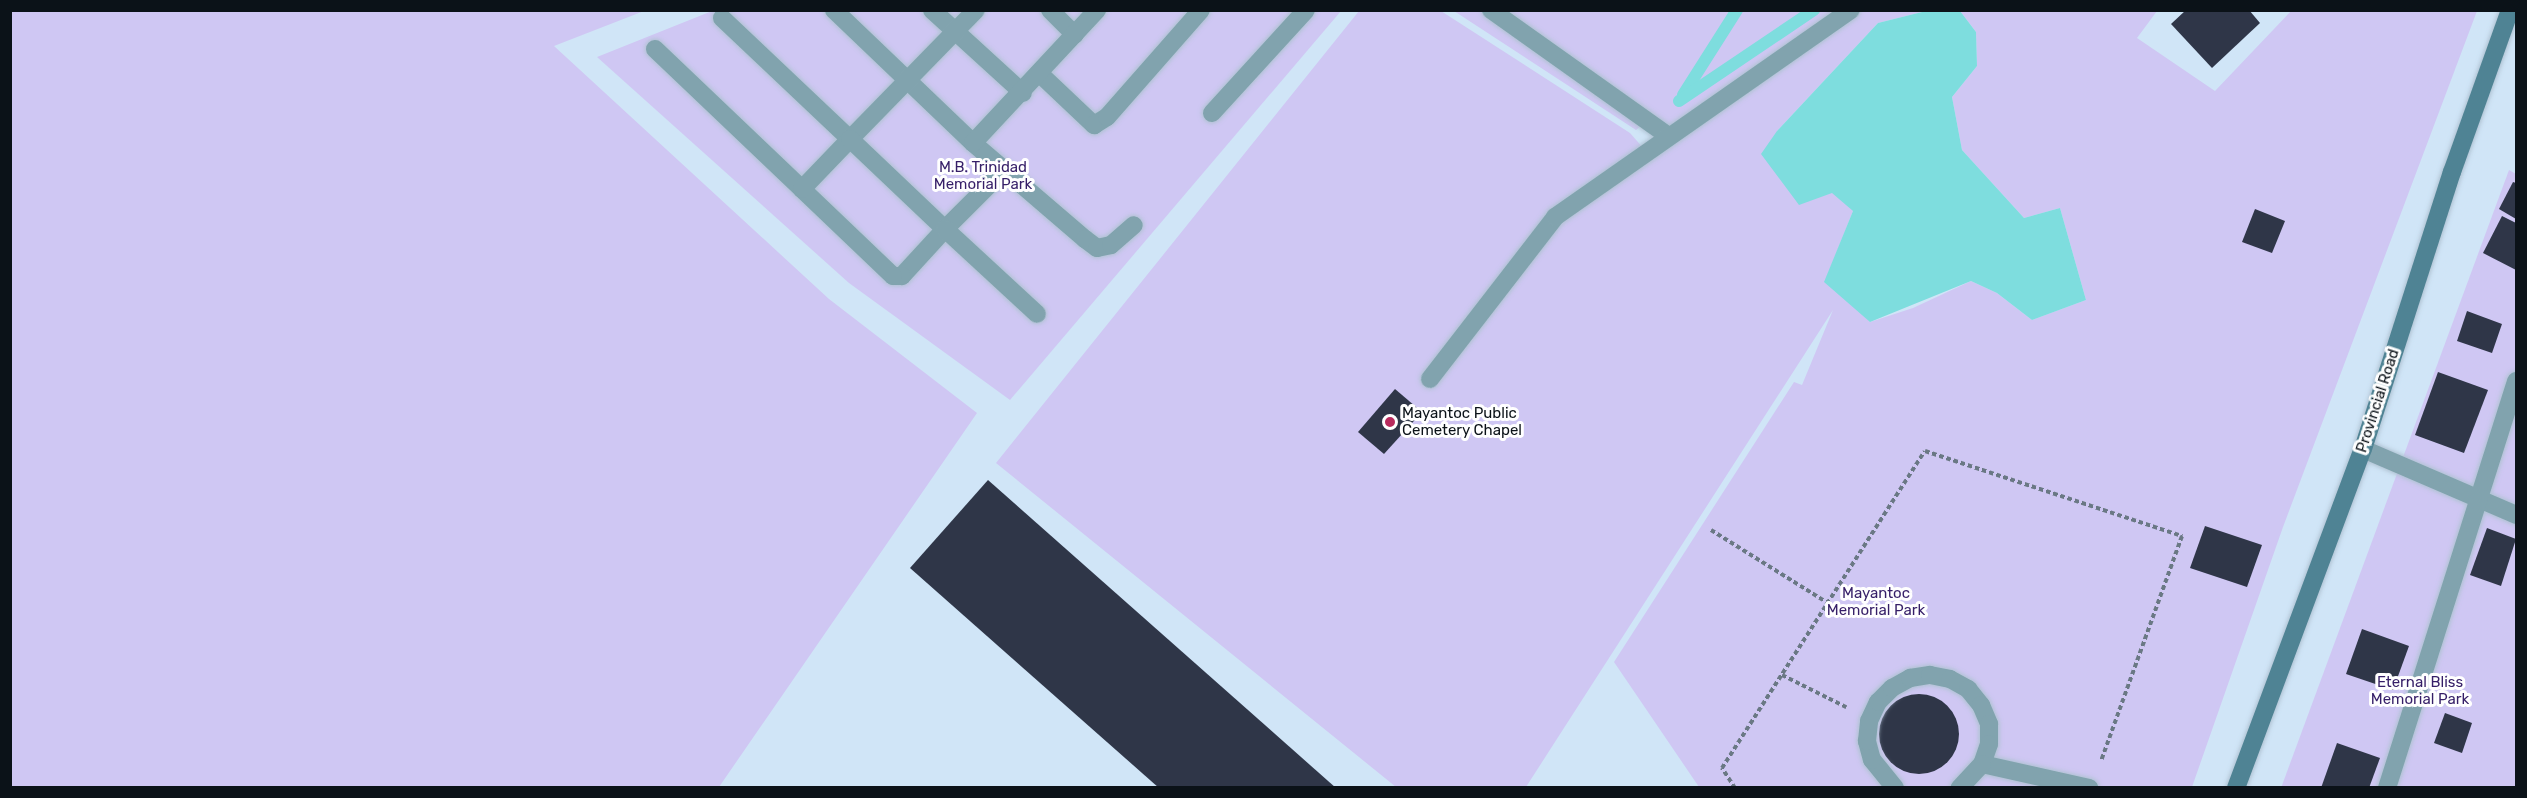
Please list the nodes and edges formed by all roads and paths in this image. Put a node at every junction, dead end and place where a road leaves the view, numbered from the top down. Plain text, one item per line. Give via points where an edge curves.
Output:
1 (834, 10) edge
2 (932, 10) edge
3 (976, 10) edge
4 (1050, 10) edge
5 (1097, 10) edge
6 (1201, 10) edge
7 (1306, 10) edge
8 (1491, 10) edge
9 (1851, 10) edge
10 (2510, 10) edge
11 (722, 18) dead end
12 (956, 32) junction
13 (1075, 35) junction
14 (655, 49) dead end
15 (1039, 73) junction
16 (907, 79) junction
17 (1023, 93) junction
18 (1212, 113) dead end
19 (1668, 136) junction
20 (850, 139) junction
21 (973, 143) junction
22 (1004, 170) junction
23 (802, 189) junction
24 (1134, 225) dead end
25 (945, 229) junction
26 (1037, 314) dead end
27 (1430, 379) dead end
28 (2517, 381) edge
29 (2363, 449) junction
30 (2477, 498) junction
31 (2517, 516) edge
32 (1711, 530) dead end
33 (1828, 603) junction
34 (1782, 675) junction
35 (1869, 721) junction
36 (1982, 764) junction
37 (2100, 766) dead end
38 (1735, 788) edge
39 (1895, 788) edge
40 (1960, 788) edge
41 (2089, 788) edge
42 (2236, 788) edge
43 (2387, 788) edge

1 - 16 lane
2 - 12 lane
3 - 12 lane
4 - 13 lane
5 - 13 lane
6 - 15 lane via 1107,117 1094,125
7 - 18 lane
8 - 19 lane
9 - 19 lane
10 - 29 main road, Provincial Road via 2452,172
11 - 20 lane
12 - 16 lane
12 - 17 lane
13 - 15 lane
14 - 23 lane
15 - 17 lane
16 - 20 lane
16 - 21 lane
17 - 21 lane
19 - 27 lane via 1555,217
20 - 23 lane
20 - 25 lane
21 - 22 lane
22 - 24 lane via 1097,248 1111,245
22 - 25 lane
23 - 25 lane via 893,276 902,276
25 - 26 lane
28 - 30 lane
29 - 30 lane
29 - 42 main road, Provincial Road
30 - 31 lane
30 - 43 lane
32 - 33 path
33 - 34 path
33 - 37 path via 1925,451 2182,536
34 - 35 path via 1812,687
34 - 38 path via 1722,768
35 - 36 lane via 1878,702 1910,678 1930,675 1950,679 1968,689 1989,724 1989,744
35 - 39 lane via 1867,741 1872,760
36 - 40 lane
36 - 41 lane

